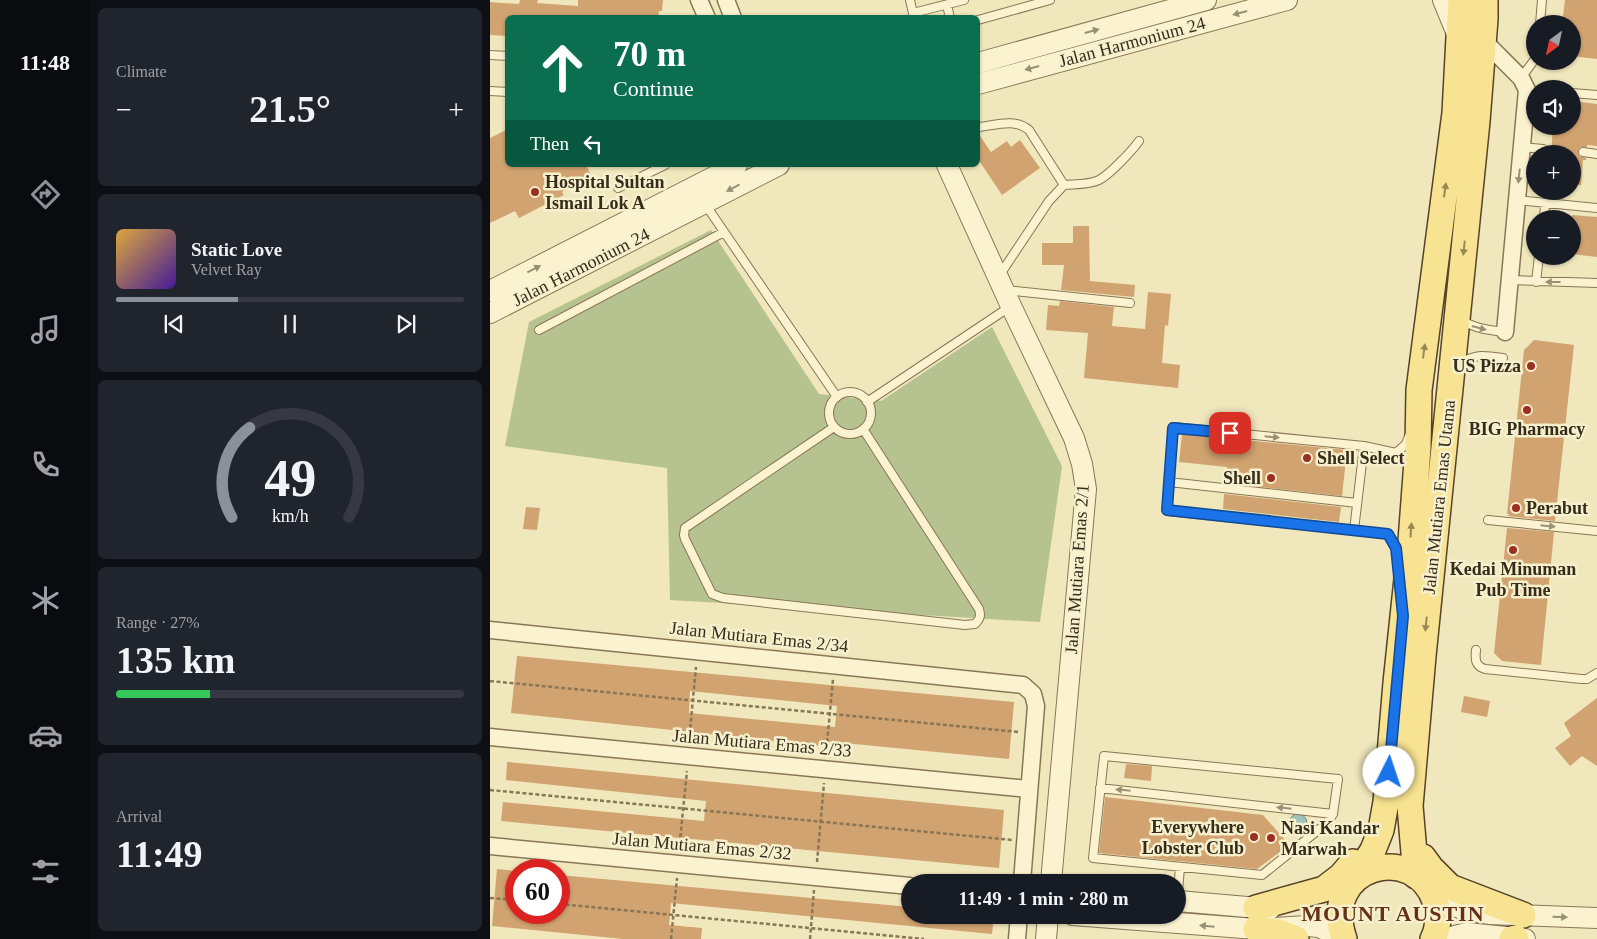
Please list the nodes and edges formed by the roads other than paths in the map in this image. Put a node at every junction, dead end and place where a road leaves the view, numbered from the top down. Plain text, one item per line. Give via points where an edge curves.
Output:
1 (726, 0) edge
2 (910, 0) edge
3 (964, 0) edge
4 (1050, 0) edge
5 (1206, 0) edge
6 (1287, 0) edge
7 (1443, 0) edge
8 (1461, 0) edge
9 (1542, 0) edge
10 (1031, 2) edge
11 (947, 5) junction
12 (732, 15) edge
13 (914, 15) edge
14 (917, 15) edge
15 (949, 15) edge
16 (1541, 15) edge
17 (980, 19) edge
18 (1480, 22) edge
19 (490, 54) edge
20 (505, 56) edge
21 (980, 61) edge
22 (980, 83) edge
23 (1526, 83) edge
24 (490, 91) edge
25 (505, 92) edge
26 (1581, 94) edge
27 (1597, 95) edge
28 (1526, 106) edge
29 (980, 128) dead end
30 (1139, 141) dead end
31 (1522, 147) junction
32 (1526, 147) edge
33 (1583, 152) dead end
34 (1597, 154) edge
35 (661, 167) edge
36 (732, 167) edge
37 (773, 167) edge
38 (948, 167) edge
39 (1064, 185) junction
40 (618, 188) dead end
41 (1517, 200) junction
42 (705, 203) junction
43 (1545, 204) junction
44 (1597, 208) edge
45 (1545, 210) edge
46 (724, 232) junction
47 (1538, 265) edge
48 (1509, 280) junction
49 (1536, 282) junction
50 (1597, 283) edge
51 (490, 291) edge
52 (1004, 291) junction
53 (1130, 303) dead end
54 (490, 313) edge
55 (1457, 317) junction
56 (539, 330) dead end
57 (1505, 332) joint
58 (1502, 358) dead end
59 (1452, 367) junction
60 (1419, 390) junction
61 (837, 397) junction
62 (867, 402) junction
63 (834, 427) junction
64 (863, 429) junction
65 (1364, 446) junction
66 (1169, 482) junction
67 (1357, 503) junction
68 (1488, 520) dead end
69 (1354, 530) junction
70 (1597, 531) edge
71 (1403, 616) junction
72 (490, 630) edge
73 (1476, 650) dead end
74 (1597, 673) edge
75 (490, 737) edge
76 (1100, 788) junction
77 (1030, 789) junction
78 (1398, 804) junction
79 (1333, 814) junction
80 (490, 846) edge
81 (1180, 867) junction
82 (1023, 874) edge
83 (1052, 874) edge
84 (1179, 874) edge
85 (1416, 876) junction
86 (901, 885) edge
87 (1350, 886) junction
88 (1433, 896) junction
89 (1186, 904) edge
90 (1186, 917) edge
91 (1597, 918) edge
92 (1256, 919) junction
93 (1018, 924) edge
94 (1047, 924) edge
95 (1519, 933) edge
96 (1017, 939) edge
97 (1046, 939) edge
98 (1296, 939) edge
99 (1344, 939) edge
100 (1432, 939) edge
101 (1443, 939) edge

1 - 12 street
2 - 13 lane
3 - 11 lane
4 - 10 lane
21 -> 5 street, Jalan Harmonium 24
6 -> 22 street, Jalan Harmonium 24
7 - 18 street
8 - 18 main road
9 - 16 lane
10 - 17 lane
11 - 14 lane
11 - 15 lane
18 - 23 street
18 -> 55 main road, Jalan Mutiara Emas Utama
60 -> 18 main road, Jalan Mutiara Emas Utama via 1455,114
19 - 20 lane
24 - 25 lane
26 - 27 lane
28 - 31 street
29 - 39 lane via 1023,125
30 - 39 lane via 1100,180
31 - 32 lane
31 -> 41 street
33 - 34 lane
35 - 40 lane
51 -> 36 street, Jalan Harmonium 24
37 -> 42 street, Jalan Harmonium 24
38 - 52 street, Jalan Mutiara Emas 2/1
39 - 52 lane via 1049,201
41 - 43 lane
41 - 48 street
42 - 46 lane
42 - 54 street, Jalan Harmonium 24
43 - 44 lane
43 - 45 lane
46 - 56 lane
46 - 61 lane
47 - 49 lane
48 - 49 lane
48 - 57 street
50 -> 49 lane
52 - 53 lane
52 - 62 lane
52 - 83 street, Jalan Mutiara Emas 2/1 via 1074,438 1086,489
55 -> 57 lane via 1483,330
55 - 59 main road, Jalan Mutiara Emas Utama
58 - 59 lane via 1480,355
59 -> 78 main road, Jalan Mutiara Emas Utama via 1423,656
60 - 65 lane via 1406,444 1396,453
71 -> 60 main road, Jalan Mutiara Emas Utama via 1417,458
61 - 62 lane via 853,393
61 - 63 lane via 829,411
62 - 64 lane via 870,417
63 - 64 lane via 848,434
63 - 64 lane via 686,528 685,539 712,594 723,598 975,624 979,620 979,609
66 -> 65 lane via 1173,428
65 - 67 lane
66 - 67 lane
66 - 69 lane via 1167,510
67 - 69 lane
68 -> 70 lane
69 - 71 lane via 1388,534 1396,548
71 - 78 main road, Jalan Mutiara Emas Utama
72 - 77 street, Jalan Mutiara Emas 2/34 via 1023,685 1035,700
73 - 74 lane via 1476,662 1485,669 1581,680
75 - 77 street, Jalan Mutiara Emas 2/33
79 -> 76 lane
76 - 79 lane via 1104,756 1338,779
76 - 81 lane via 1093,858
77 - 82 street
78 - 85 main road, Jalan Mutiara Emas Utama
78 - 87 main road, Jalan Mutiara Emas Utama
78 - 92 main road via 1341,876 1324,889
78 - 95 main road via 1417,849 1431,868 1450,887
79 - 81 lane via 1327,824 1262,875
80 - 86 street, Jalan Mutiara Emas 2/32
81 - 84 lane
85 - 87 main road via 1398,868 1378,868 1366,872
85 - 88 main road
87 - 92 street via 1323,901 1278,909
87 - 99 main road via 1339,908 1339,924
88 - 95 street via 1464,910 1490,914
88 - 100 main road via 1438,920
89 - 92 street
92 -> 90 street
95 -> 91 street
92 - 98 main road
92 - 99 street via 1318,927
93 - 96 street
94 - 97 street
95 - 101 street via 1467,933

